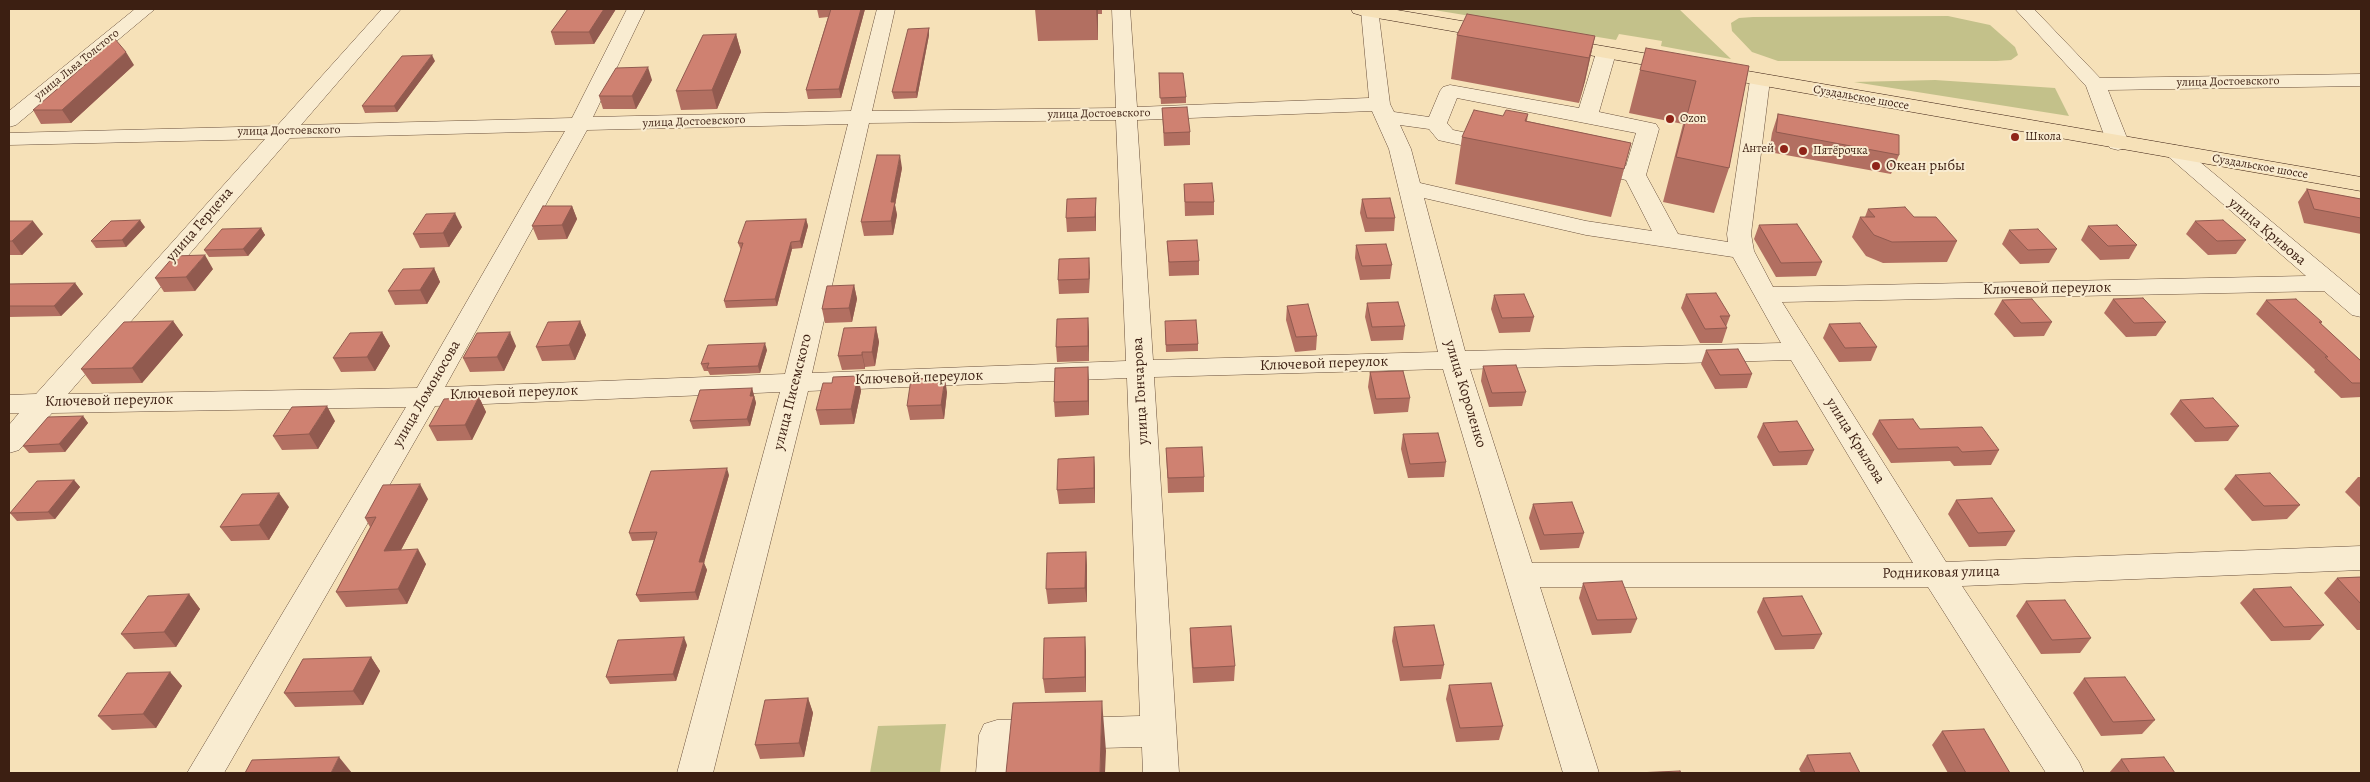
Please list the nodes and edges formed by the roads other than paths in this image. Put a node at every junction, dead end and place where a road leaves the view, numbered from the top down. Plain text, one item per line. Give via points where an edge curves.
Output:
1 (146, 9) edge
2 (392, 9) edge
3 (636, 9) edge
4 (886, 9) edge
5 (1121, 9) edge
6 (2024, 9) edge
7 (1365, 10) edge
8 (1606, 53) junction
9 (1760, 80) junction
10 (2361, 80) edge
11 (2095, 84) junction
12 (1383, 111) junction
13 (1126, 114) junction
14 (1587, 116) junction
15 (858, 117) junction
16 (9, 121) edge
17 (1436, 124) junction
18 (579, 125) junction
19 (283, 130) junction
20 (9, 139) edge
21 (2118, 143) junction
22 (1520, 150) edge
23 (2174, 152) junction
24 (1566, 160) edge
25 (1635, 175) junction
26 (2361, 184) edge
27 (1408, 187) junction
28 (1669, 240) junction
29 (1742, 251) junction
30 (2328, 283) junction
31 (1765, 295) junction
32 (2361, 309) edge
33 (1800, 351) junction
34 (1454, 360) junction
35 (1140, 369) junction
36 (796, 384) junction
37 (426, 396) junction
38 (45, 402) junction
39 (9, 404) edge
40 (9, 443) edge
41 (2361, 558) edge
42 (1520, 575) junction
43 (1937, 575) junction
44 (1159, 731) junction
45 (205, 773) edge
46 (695, 773) edge
47 (994, 773) edge
48 (1162, 773) edge
49 (1580, 773) edge
50 (2066, 773) edge

1 - 16 street, улица Льва Толстого
2 - 19 street, улица Герцена
3 - 18 street, улица Ломоносова
4 - 15 street, улица Писемского
5 - 13 street, улица Гончарова
6 - 11 street
7 - 8 main road, Суздальское шоссе
7 - 12 street, улица Короленко
8 - 9 main road, Суздальское шоссе
8 - 14 street
9 - 21 main road, Суздальское шоссе
9 - 29 street, улица Крылова via 1739,234
10 - 11 street, улица Достоевского
11 - 21 street
12 - 13 street, улица Достоевского
12 - 17 street, улица Достоевского
12 - 27 street, улица Короленко via 1400,149
13 - 15 street, улица Достоевского
13 - 35 street, улица Гончарова
14 - 17 street via 1450,91
14 - 25 street via 1648,129
15 - 18 street, улица Достоевского
15 - 36 street, улица Писемского
17 - 22 street via 1446,135
18 - 19 street, улица Достоевского
18 - 37 street, улица Ломоносова
19 - 20 street, улица Достоевского
19 - 38 street, улица Герцена
21 - 23 main road, Суздальское шоссе
23 - 26 main road, Суздальское шоссе
23 - 30 street, улица Кривова
24 - 25 street
25 - 28 street
27 - 28 street via 1586,228
27 - 34 street, улица Короленко
28 - 29 street
29 - 31 street, улица Крылова
30 - 31 street, Ключевой переулок
30 - 32 street, улица Кривова
31 - 33 street, улица Крылова
33 - 34 street, Ключевой переулок
33 - 43 street, улица Крылова
34 - 35 street, Ключевой переулок
34 - 42 street, улица Короленко
35 - 36 street, Ключевой переулок
35 - 44 street, улица Гончарова
36 - 37 street, Ключевой переулок
36 - 46 street, улица Писемского
37 - 38 street, Ключевой переулок
37 - 45 street, улица Ломоносова
38 - 39 street, Ключевой переулок
38 - 40 street, улица Герцена
41 - 43 street, Родниковая улица
42 - 43 street, Родниковая улица
42 - 49 street, улица Короленко
43 - 50 street, улица Крылова
44 - 47 street via 997,735
44 - 48 street, улица Гончарова

